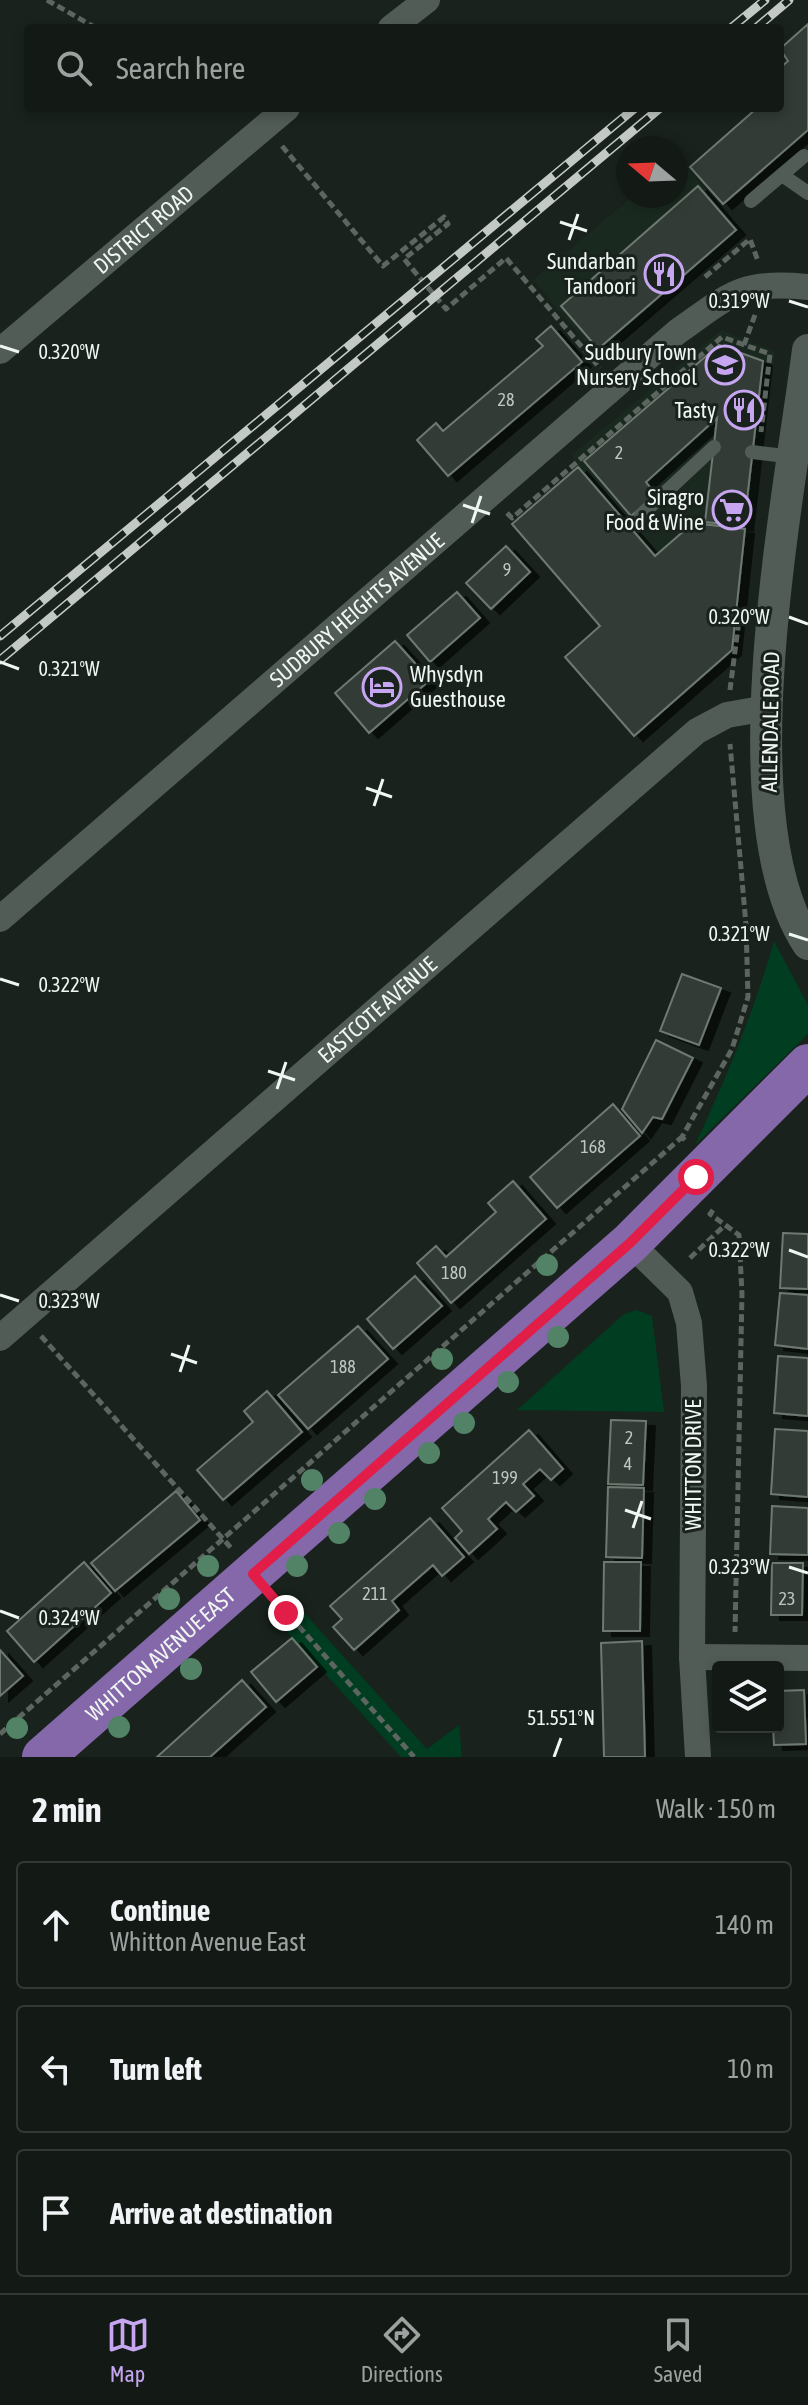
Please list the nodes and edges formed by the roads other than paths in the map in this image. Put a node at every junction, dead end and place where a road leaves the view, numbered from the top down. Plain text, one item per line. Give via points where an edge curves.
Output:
1 (427, 0) edge
2 (396, 24) edge
3 (282, 112) edge
4 (804, 156) dead end
5 (782, 175) junction
6 (808, 193) edge
7 (751, 201) dead end
8 (808, 287) edge
9 (808, 350) edge
10 (0, 351) edge
11 (714, 447) dead end
12 (756, 453) road end
13 (794, 457) junction
14 (641, 515) dead end
15 (767, 708) junction
16 (0, 919) edge
17 (808, 944) edge
18 (808, 1065) edge
19 (630, 1243) junction
20 (0, 1338) edge
21 (692, 1657) junction
22 (808, 1658) edge
23 (43, 1757) edge
24 (698, 1757) edge

1 - 2 street
3 - 10 street, DISTRICT ROAD
4 - 5 lane
5 - 6 lane
5 - 7 lane
8 - 16 street, SUDBURY HEIGHTS AVENUE via 767,283 732,294 677,332
9 - 13 street, ALLENDALE ROAD
11 - 14 lane
12 - 13 lane
13 - 15 street, ALLENDALE ROAD
15 - 17 street, ALLENDALE ROAD via 766,783 776,866 794,923
15 - 20 street, EASTCOTE AVENUE via 727,715 697,731
18 - 19 main road, WHITTON AVENUE EAST
19 - 21 street, WHITTON DRIVE via 680,1292 689,1323 694,1386
19 - 23 main road, WHITTON AVENUE EAST
21 - 22 street
21 - 24 street, WHITTON DRIVE

